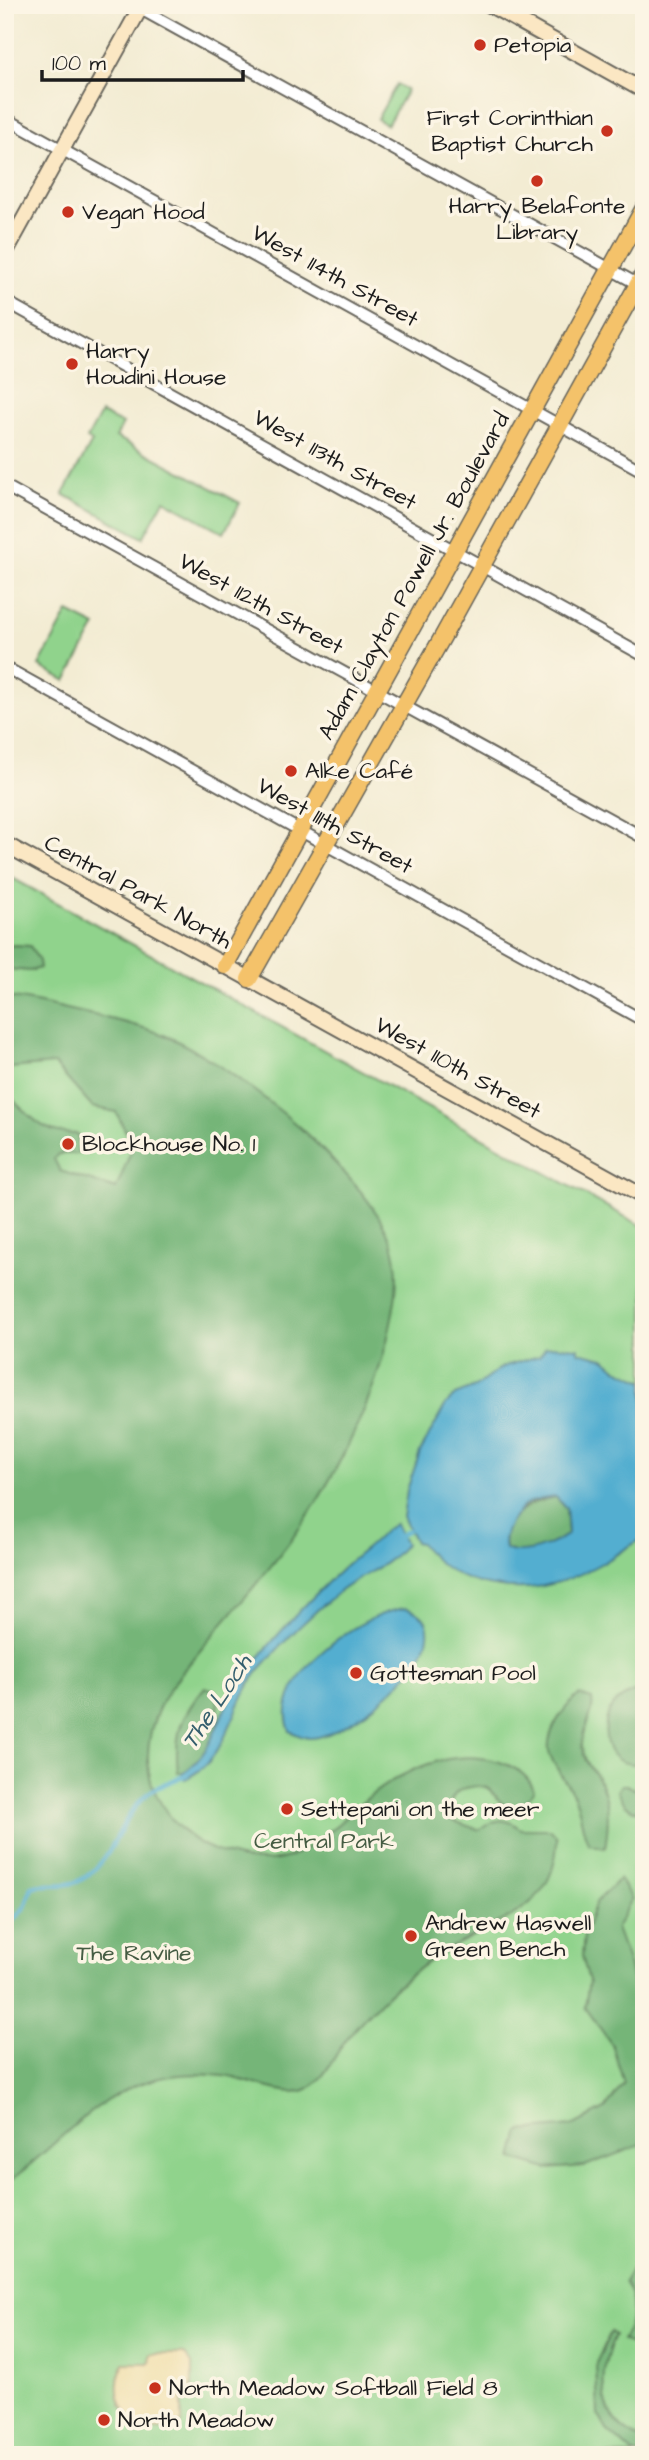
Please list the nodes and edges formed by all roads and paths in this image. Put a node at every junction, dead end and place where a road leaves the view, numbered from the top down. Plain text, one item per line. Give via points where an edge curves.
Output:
1 (490, 5) edge
2 (139, 6) edge
3 (644, 91) edge
4 (5, 118) edge
5 (62, 149) junction
6 (644, 208) edge
7 (5, 253) edge
8 (610, 269) junction
9 (642, 282) edge
10 (5, 301) edge
11 (532, 409) junction
12 (560, 425) junction
13 (644, 472) edge
14 (5, 486) edge
15 (453, 550) junction
16 (482, 566) junction
17 (644, 656) edge
18 (5, 667) edge
19 (375, 691) junction
20 (403, 706) junction
21 (299, 830) junction
22 (644, 838) edge
23 (5, 844) edge
24 (326, 845) junction
25 (225, 966) junction
26 (249, 979) junction
27 (644, 1021) edge
28 (644, 1197) edge

1 - 3 main road
2 - 5 main road
2 - 8 street
4 - 5 street, West 114th Street
5 - 7 main road
5 - 11 street, West 114th Street
6 - 8 main road, Adam Clayton Powell Jr. Boulevard
8 - 9 street
8 - 11 main road, Adam Clayton Powell Jr. Boulevard
9 - 12 main road
10 - 15 street, West 113th Street
11 - 12 street, West 114th Street
11 - 15 main road, Adam Clayton Powell Jr. Boulevard
12 - 13 street, West 114th Street
12 - 16 main road
14 - 19 street, West 112th Street
15 - 16 street, West 113th Street
15 - 19 main road, Adam Clayton Powell Jr. Boulevard
16 - 17 street, West 113th Street
16 - 20 main road
18 - 21 street, West 111th Street
19 - 20 street, West 112th Street
19 - 21 main road, Adam Clayton Powell Jr. Boulevard
20 - 22 street, West 112th Street
20 - 24 main road
21 - 24 street, West 111th Street
21 - 25 main road, Adam Clayton Powell Jr. Boulevard
23 - 25 main road, Central Park North
24 - 26 main road
24 - 27 street, West 111th Street
25 - 26 main road, Central Park North
26 - 28 main road, West 110th Street

